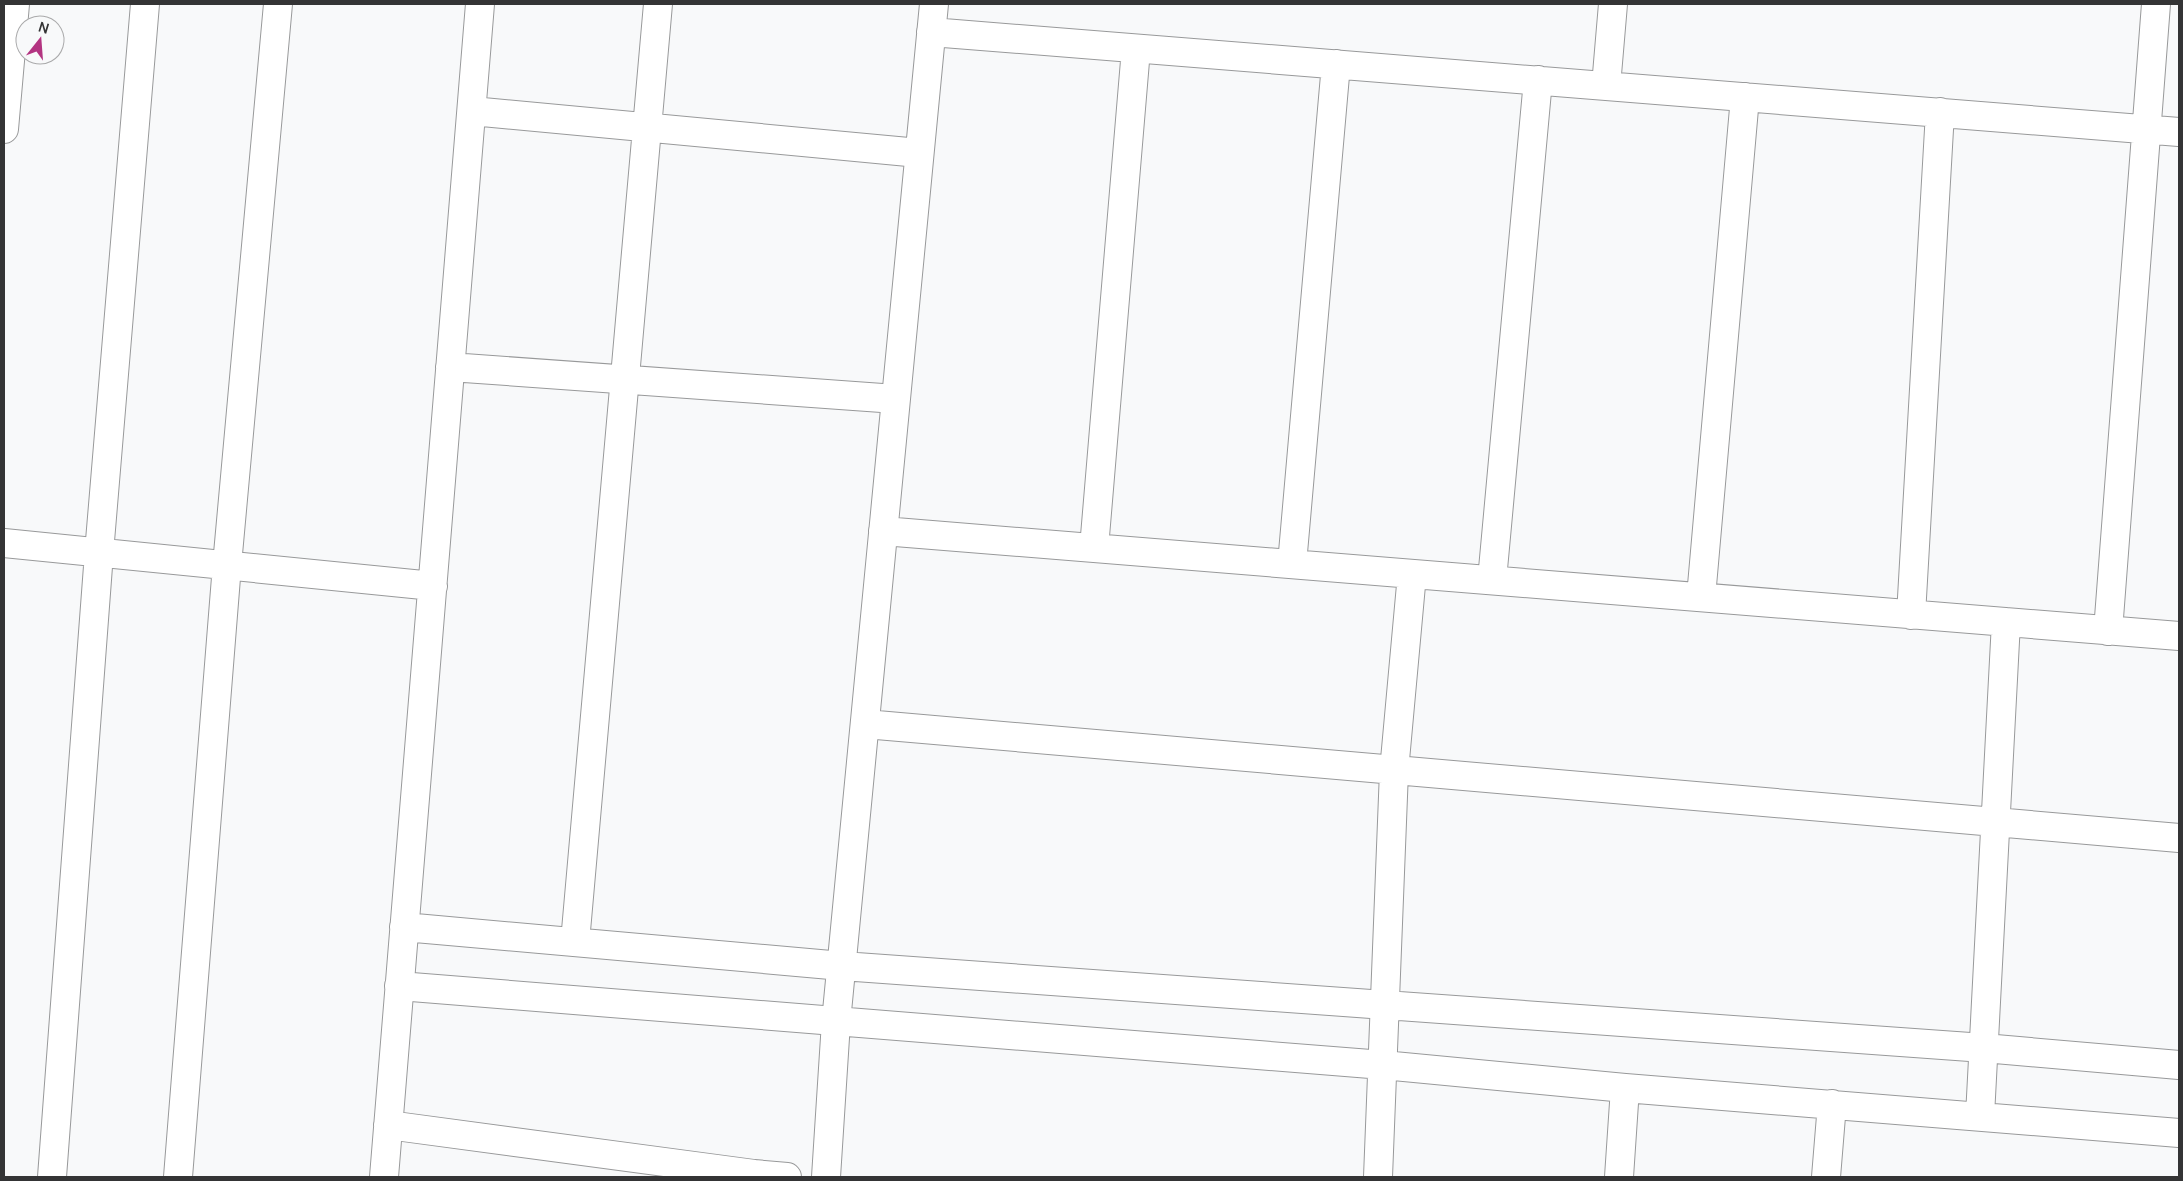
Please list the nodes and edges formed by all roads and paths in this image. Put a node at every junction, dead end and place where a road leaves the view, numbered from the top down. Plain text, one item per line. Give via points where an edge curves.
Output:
1 (15, 4) edge
2 (145, 4) edge
3 (278, 4) edge
4 (480, 4) edge
5 (658, 4) edge
6 (934, 4) edge
7 (1613, 4) edge
8 (2156, 4) edge
9 (931, 32) junction
10 (1136, 49) junction
11 (1336, 64) junction
12 (1538, 80) junction
13 (1606, 86) junction
14 (1745, 97) junction
15 (472, 111) junction
16 (1940, 112) junction
17 (646, 127) junction
18 (4, 129) edge
19 (2146, 129) junction
20 (2179, 132) edge
21 (919, 154) junction
22 (450, 367) junction
23 (624, 380) junction
24 (896, 400) junction
25 (883, 531) junction
26 (4, 544) edge
27 (1094, 548) junction
28 (99, 553) junction
29 (1292, 564) junction
30 (227, 566) junction
31 (1412, 574) junction
32 (1492, 580) junction
33 (433, 586) junction
34 (1701, 597) junction
35 (1911, 615) junction
36 (2006, 622) junction
37 (2108, 631) junction
38 (2179, 636) edge
39 (865, 724) junction
40 (1394, 771) junction
41 (1996, 822) junction
42 (2179, 838) edge
43 (404, 927) junction
44 (575, 942) junction
45 (842, 966) junction
46 (399, 986) junction
47 (1384, 1004) junction
48 (836, 1022) junction
49 (1984, 1048) junction
50 (1383, 1065) junction
51 (2179, 1065) edge
52 (1625, 1088) junction
53 (1832, 1104) junction
54 (1980, 1116) junction
55 (388, 1125) junction
56 (2179, 1133) edge
57 (754, 1176) edge
58 (52, 1177) edge
59 (178, 1177) edge
60 (384, 1177) edge
61 (787, 1177) edge
62 (826, 1177) edge
63 (1378, 1177) edge
64 (1619, 1177) edge
65 (1826, 1177) edge

1 - 18 street
2 - 28 street
3 - 30 street
4 - 15 street
5 - 17 street
6 - 9 street
7 - 13 street
8 - 19 street
9 - 10 street
9 - 21 street
10 - 11 street
10 - 27 street
11 - 12 street
11 - 29 street
12 - 13 street
12 - 32 street
13 - 14 street
14 - 16 street
14 - 34 street
15 - 17 street
15 - 22 street
16 - 19 street
16 - 35 street
17 - 21 street
17 - 23 street
19 - 20 street
19 - 37 street
21 - 24 street
22 - 23 street
22 - 33 street
23 - 24 street
23 - 44 street
24 - 25 street
25 - 27 street
25 - 39 street
26 - 28 street
27 - 29 street
28 - 30 street
28 - 58 street
29 - 31 street
30 - 33 street
30 - 59 street
31 - 32 street
31 - 40 street
32 - 34 street
33 - 43 street
34 - 35 street
35 - 36 street
36 - 37 street
36 - 41 street
37 - 38 street
39 - 40 street
39 - 45 street
40 - 41 street
40 - 47 street
41 - 42 street
41 - 49 street
43 - 44 street
43 - 46 street
44 - 45 street
45 - 47 street
45 - 48 street
46 - 48 street
46 - 55 street
47 - 49 street
47 - 50 street
48 - 50 street
48 - 62 street
49 - 51 street
49 - 54 street
50 - 52 street
50 - 63 street
52 - 53 street
52 - 64 street
53 - 54 street
53 - 65 street
54 - 56 street
55 - 57 street
55 - 60 street
57 - 61 street

